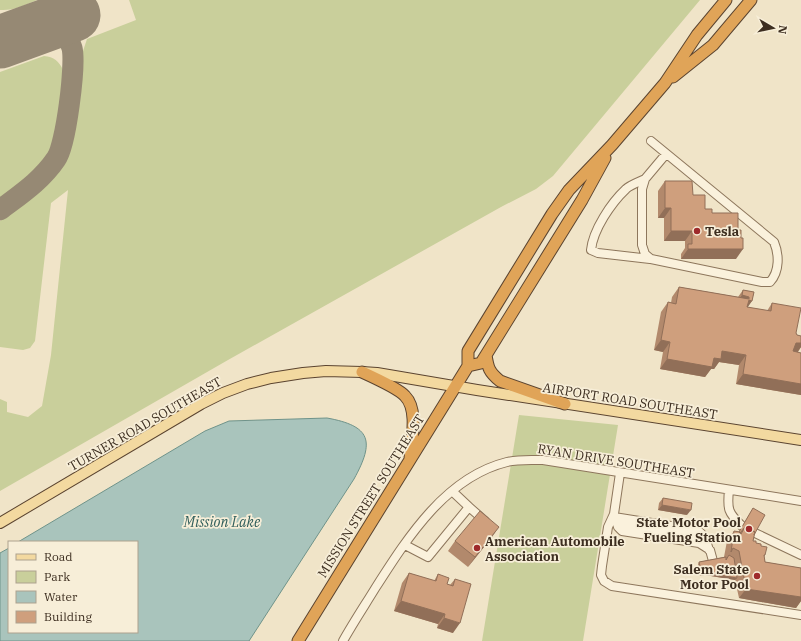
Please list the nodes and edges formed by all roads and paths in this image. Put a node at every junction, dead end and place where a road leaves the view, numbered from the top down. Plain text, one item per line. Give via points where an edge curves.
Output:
1 (726, 0) edge
2 (750, 0) edge
3 (665, 83) junction
4 (651, 141) dead end
5 (612, 145) junction
6 (666, 154) junction
7 (646, 180) junction
8 (651, 259) junction
9 (486, 355) junction
10 (468, 366) junction
11 (362, 372) junction
12 (455, 387) junction
13 (565, 404) junction
14 (801, 440) edge
15 (409, 462) junction
16 (620, 473) junction
17 (730, 490) junction
18 (452, 491) junction
19 (801, 501) edge
20 (469, 507) junction
21 (616, 520) junction
22 (0, 523) edge
23 (489, 525) edge
24 (742, 526) edge
25 (755, 533) edge
26 (405, 544) junction
27 (801, 555) edge
28 (713, 561) edge
29 (801, 616) edge
30 (298, 641) edge
31 (343, 641) edge

1 - 3 highway, MISSION STREET SOUTHEAST via 697,35
2 - 3 highway, MISSION STREET SOUTHEAST via 713,45
3 - 5 highway, MISSION STREET SOUTHEAST
4 - 6 street
5 - 9 highway, MISSION STREET SOUTHEAST via 582,200
5 - 10 highway, MISSION STREET SOUTHEAST via 569,190 552,214 468,351
6 - 7 street
6 - 8 street via 774,242 778,252 776,276 770,282 762,282
7 - 8 street via 642,189 642,245 645,254
7 - 8 street via 626,188 605,215 591,250
9 - 10 highway, MISSION STREET SOUTHEAST via 481,363
9 - 13 highway via 489,370 500,381
10 - 12 highway, MISSION STREET SOUTHEAST
11 - 12 main road, TURNER ROAD SOUTHEAST
11 - 15 highway via 405,396 410,405 413,421
11 - 22 main road, TURNER ROAD SOUTHEAST via 303,373 248,384 223,393
12 - 13 main road, AIRPORT ROAD SOUTHEAST
12 - 15 highway, MISSION STREET SOUTHEAST
13 - 14 main road, AIRPORT ROAD SOUTHEAST
15 - 30 highway, MISSION STREET SOUTHEAST
16 - 17 street, RYAN DRIVE SOUTHEAST
16 - 18 street, RYAN DRIVE SOUTHEAST via 543,460 515,460 473,476
16 - 21 street
17 - 19 street, RYAN DRIVE SOUTHEAST
17 - 24 street via 728,502 732,516
18 - 20 street
18 - 26 street, RYAN DRIVE SOUTHEAST via 432,510
20 - 23 street
20 - 26 street via 428,557
21 - 28 street via 699,541 710,550
21 - 29 street via 608,527 602,566 604,581 612,586
25 - 27 street
26 - 31 street, RYAN DRIVE SOUTHEAST

